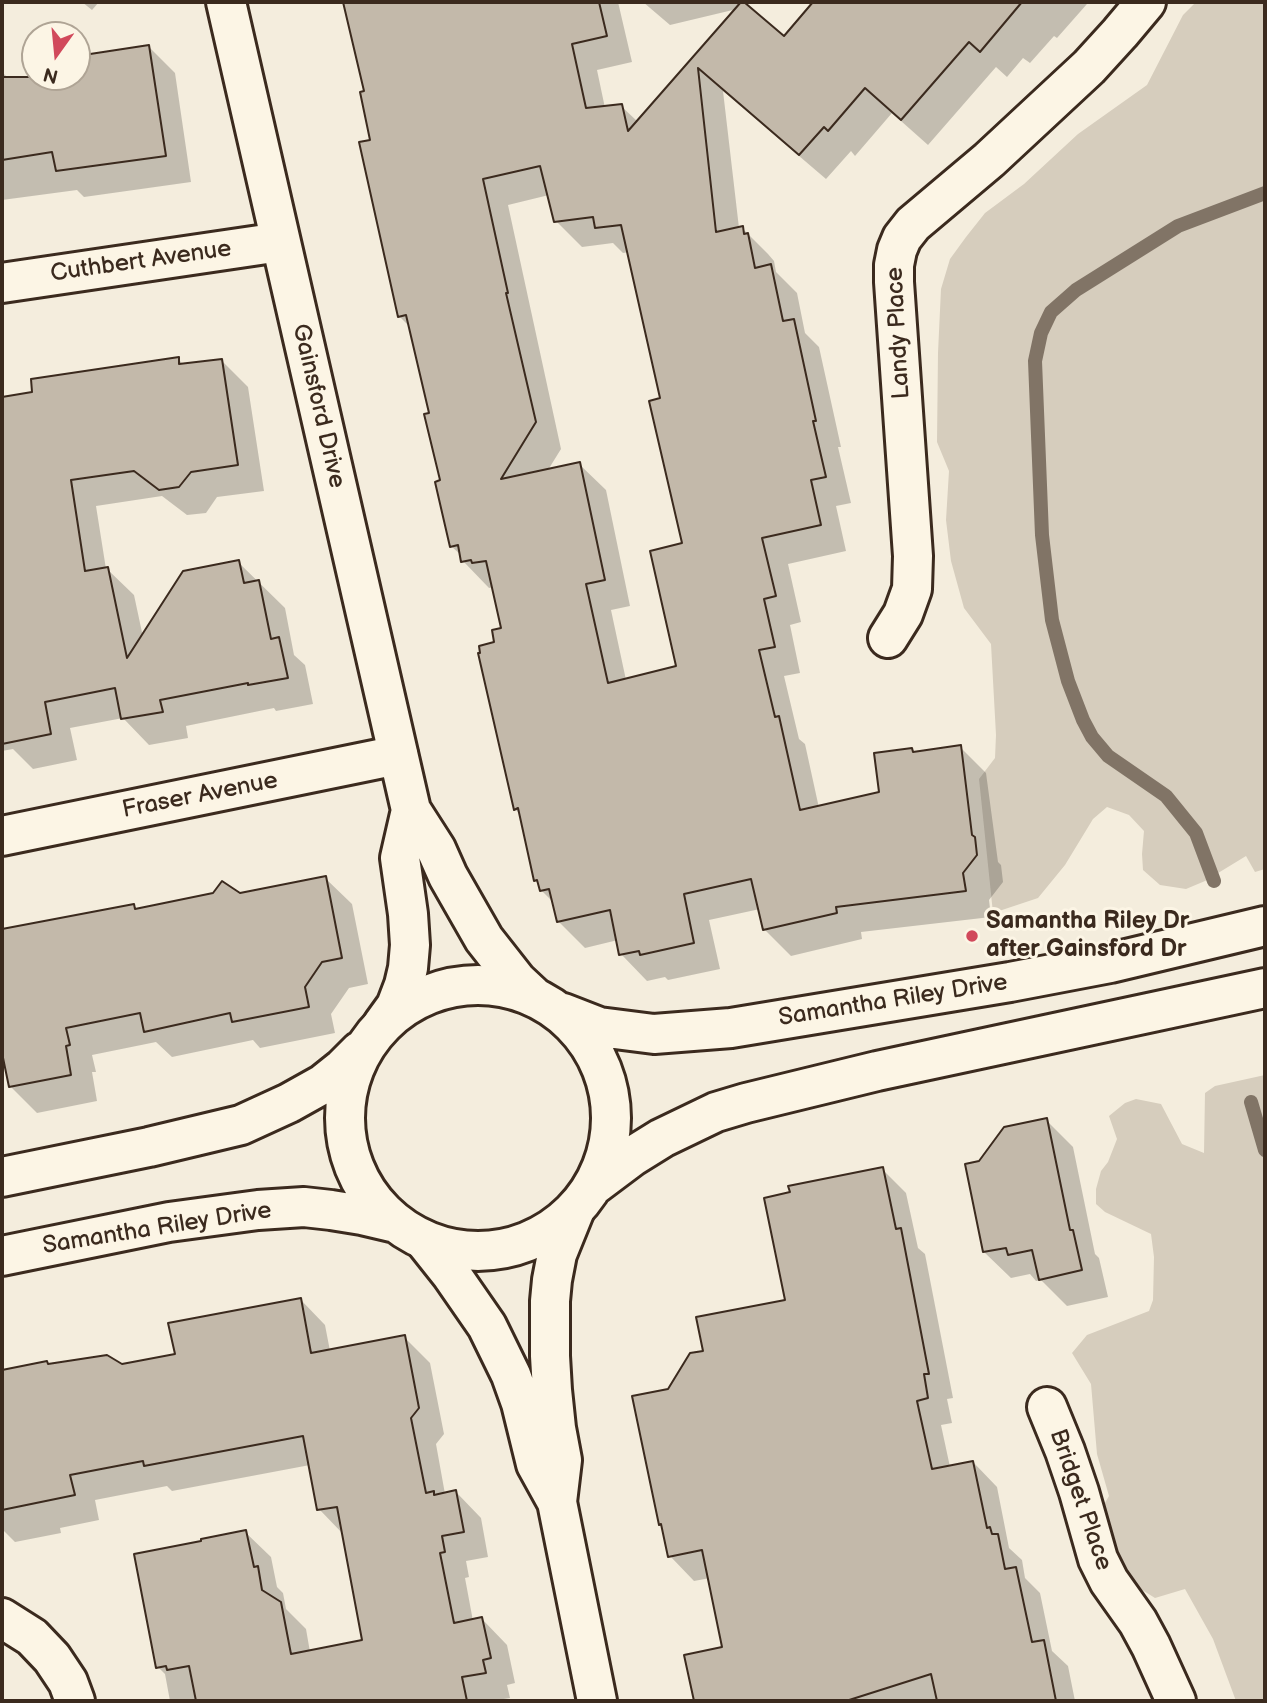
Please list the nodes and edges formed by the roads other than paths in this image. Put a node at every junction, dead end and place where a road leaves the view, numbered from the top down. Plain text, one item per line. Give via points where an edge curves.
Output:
1 (226, 2) edge
2 (1146, 2) edge
3 (280, 242) junction
4 (2, 283) edge
5 (888, 638) dead end
6 (398, 755) junction
7 (411, 810) junction
8 (2, 836) edge
9 (1265, 926) edge
10 (1265, 988) edge
11 (547, 1004) junction
12 (373, 1036) junction
13 (2, 1177) edge
14 (584, 1199) junction
15 (410, 1231) junction
16 (2, 1256) edge
17 (1046, 1407) dead end
18 (557, 1502) junction
19 (2, 1618) edge
20 (75, 1701) edge
21 (597, 1701) edge
22 (1176, 1701) edge

1 - 3 street, Gainsford Drive
2 - 5 street, Landy Place via 1089,67 913,224 897,250 894,282 914,556 912,589
3 - 4 street, Cuthbert Avenue
3 - 6 street, Gainsford Drive
6 - 7 street, Gainsford Drive
6 - 8 street, Fraser Avenue
7 - 11 street, Gainsford Drive via 484,939 517,981
7 - 12 street, Gainsford Drive via 400,858 408,914 408,968 396,1006
9 - 11 street, Samantha Riley Drive via 1110,963 731,1028 654,1034 599,1027
10 - 14 street via 877,1070 716,1112 633,1156
11 - 12 street, Samantha Riley Drive via 502,986 469,984 438,990 408,1004
11 - 14 street, Gainsford Drive via 583,1035 600,1062 610,1093 612,1126 606,1157
12 - 13 street via 323,1084 241,1125
12 - 15 street via 350,1078 344,1110 346,1142 356,1173 373,1200
14 - 15 street, Samantha Riley Drive via 548,1232 519,1245 487,1251 455,1250
14 - 18 street, Gainsford Drive via 557,1254 550,1301 552,1390 562,1460
15 - 16 street, Samantha Riley Drive via 362,1215 303,1208 258,1209
15 - 18 street via 451,1274 487,1326 511,1375 536,1464
17 - 22 street, Bridget Place via 1065,1451 1098,1559 1152,1646
18 - 21 street
19 - 20 street via 32,1637 52,1658

